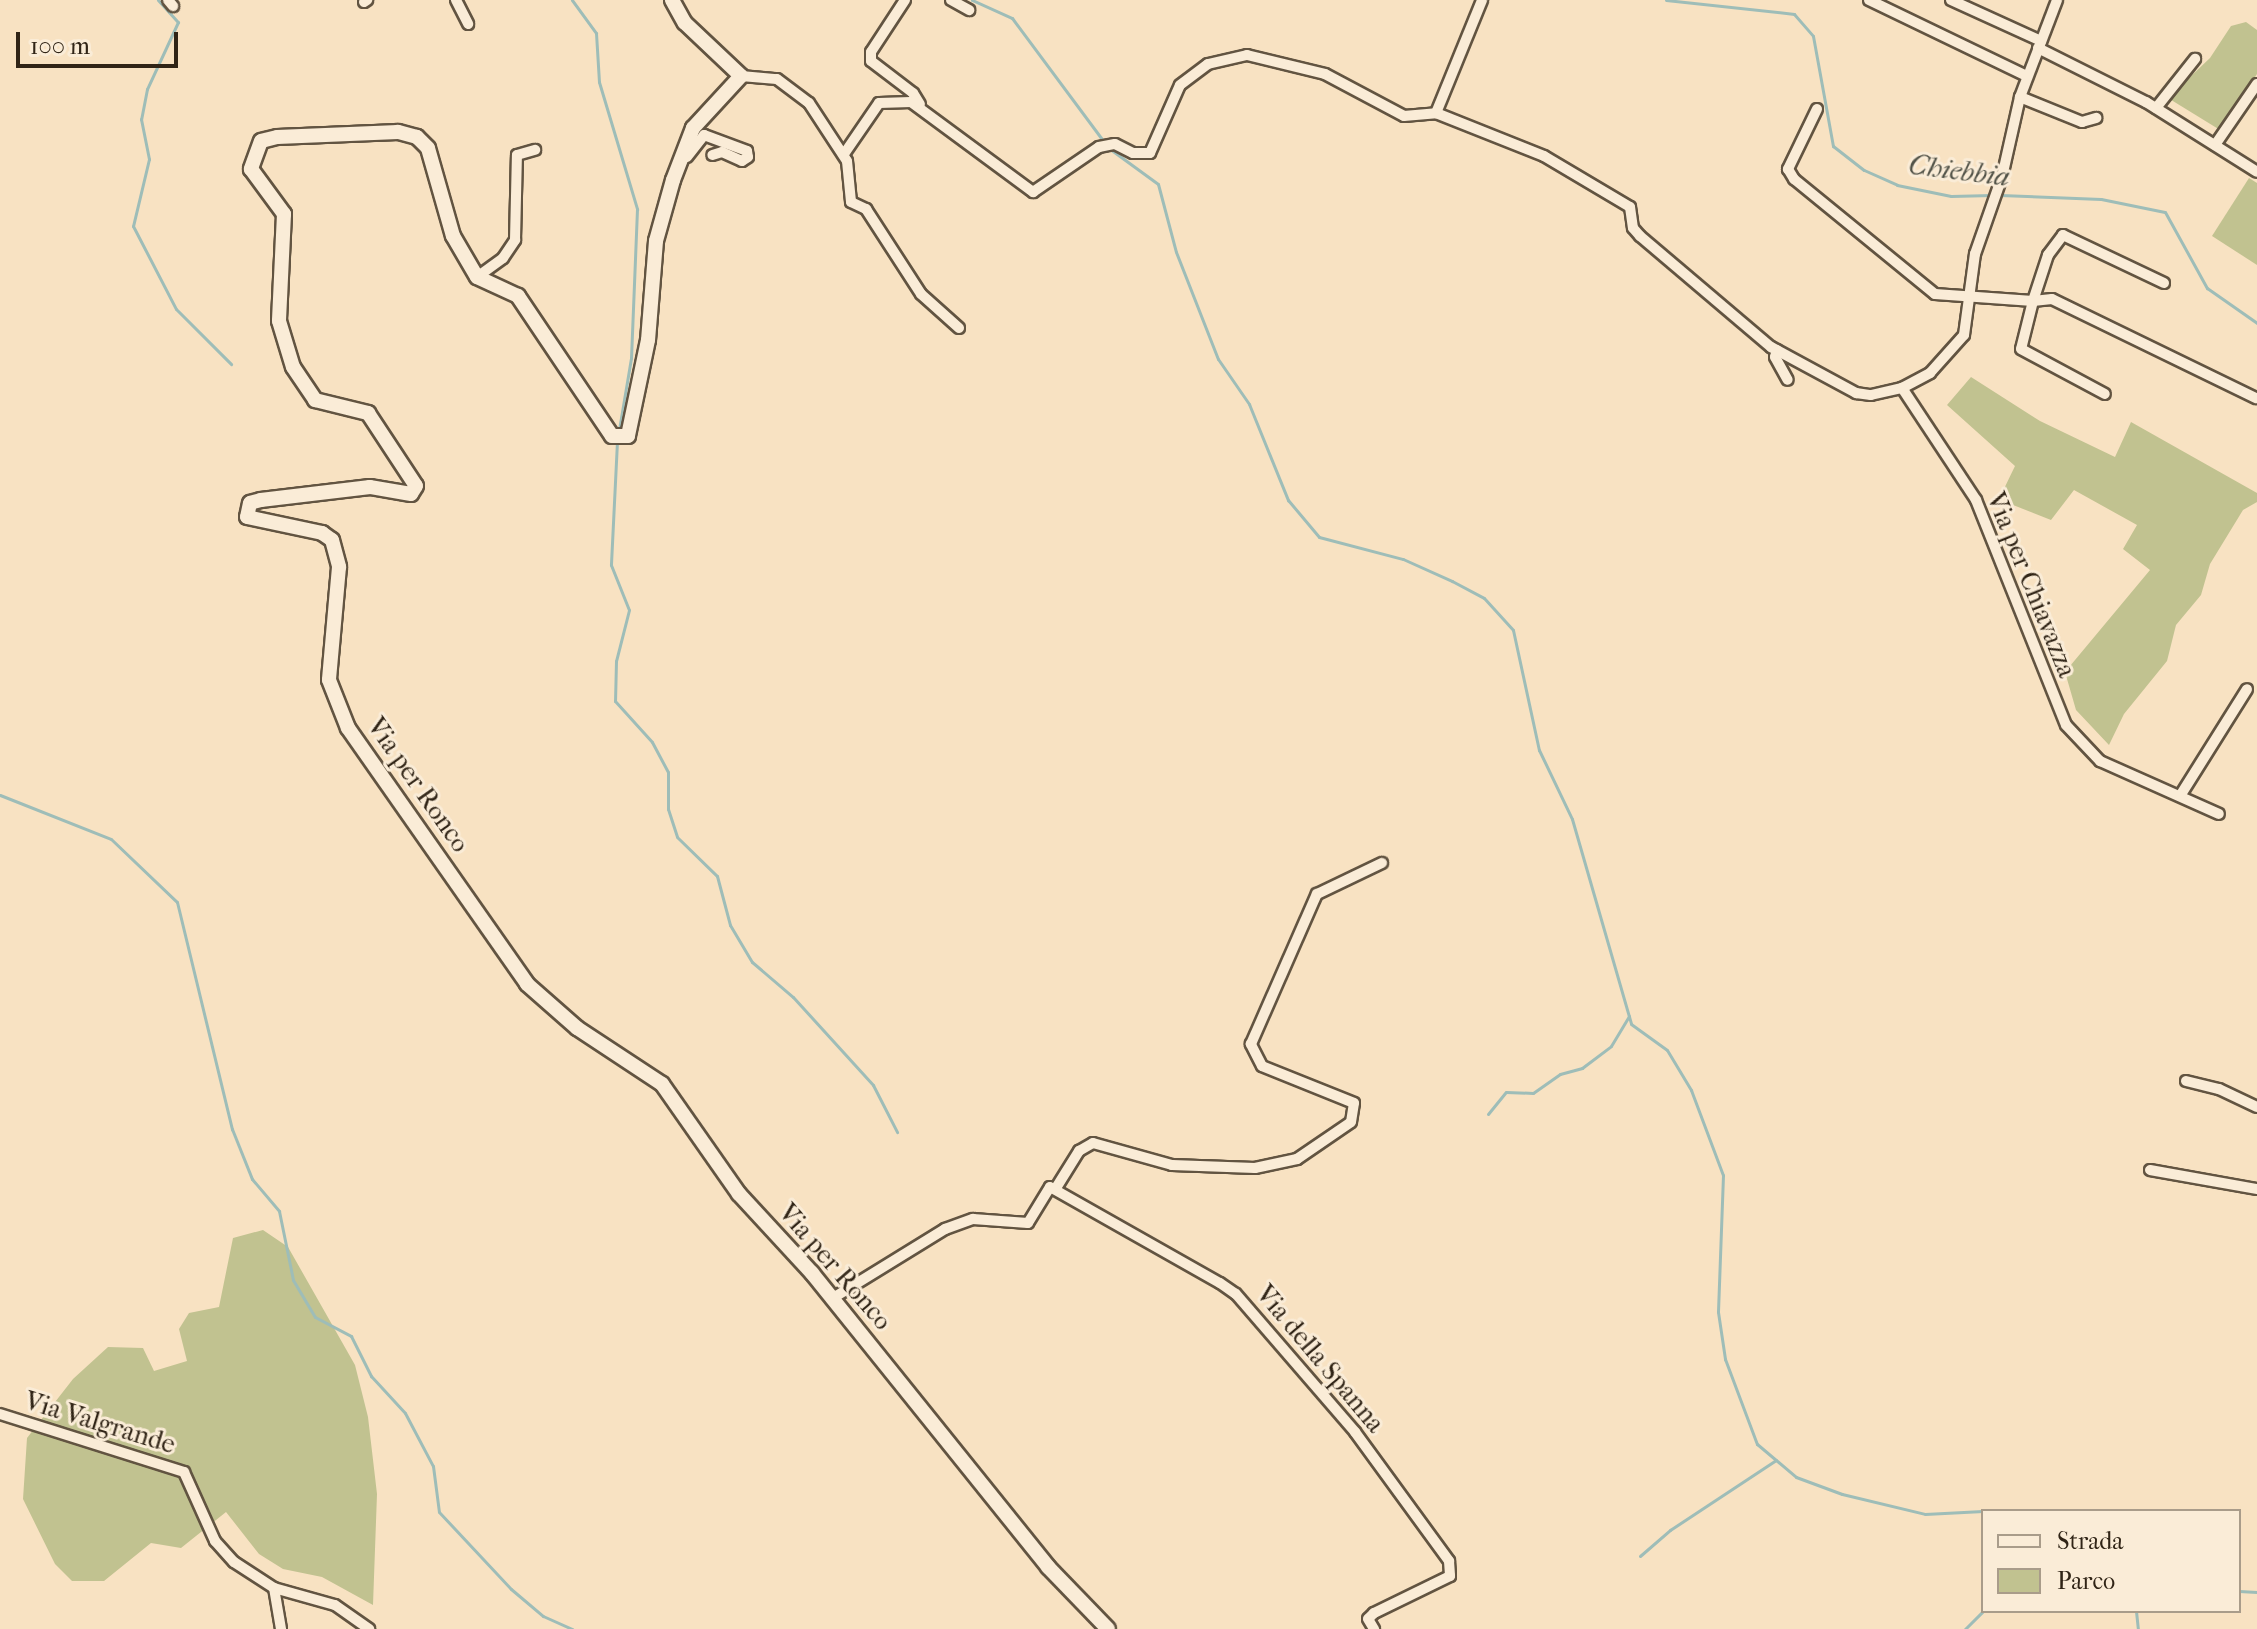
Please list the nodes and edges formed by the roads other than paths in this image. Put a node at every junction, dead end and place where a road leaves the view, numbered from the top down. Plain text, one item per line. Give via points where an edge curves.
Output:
1 (456, 0) edge
2 (672, 0) edge
3 (905, 0) edge
4 (951, 0) edge
5 (1482, 0) edge
6 (1869, 0) edge
7 (1951, 0) edge
8 (2057, 0) edge
9 (969, 10) dead end
10 (468, 24) dead end
11 (2039, 44) junction
12 (2195, 59) dead end
13 (741, 76) junction
14 (2027, 76) junction
15 (2257, 84) edge
16 (2020, 97) junction
17 (920, 104) junction
18 (2156, 108) junction
19 (1817, 109) dead end
20 (1436, 113) junction
21 (2096, 118) dead end
22 (2215, 145) junction
23 (535, 150) dead end
24 (844, 154) junction
25 (712, 155) dead end
26 (2257, 172) edge
27 (673, 180) junction
28 (477, 277) junction
29 (2164, 283) dead end
30 (1970, 298) junction
31 (2033, 301) junction
32 (959, 328) dead end
33 (1777, 350) junction
34 (1788, 380) dead end
35 (1902, 388) junction
36 (2105, 394) dead end
37 (2256, 398) edge
38 (2247, 689) dead end
39 (2180, 796) junction
40 (2219, 814) dead end
41 (1382, 863) dead end
42 (2186, 1081) dead end
43 (2257, 1107) edge
44 (2150, 1170) dead end
45 (1056, 1188) junction
46 (2257, 1189) edge
47 (833, 1298) junction
48 (0, 1414) edge
49 (274, 1588) junction
50 (281, 1629) edge
51 (369, 1629) edge
52 (1108, 1629) edge
53 (1374, 1629) edge

1 - 10 street
2 - 13 street via 685,23
3 - 17 street via 871,52 871,61
4 - 9 street
5 - 20 street
6 - 14 street
7 - 11 street
8 - 11 street
11 - 14 street
11 - 18 street
12 - 18 street
13 - 24 street via 770,77 792,89 822,119
13 - 27 street via 693,128
14 - 16 street
15 - 22 street
16 - 21 street via 2082,122
16 - 30 street via 2002,177 1971,266
17 - 20 street via 1028,191 1038,190 1111,143 1150,153 1180,85 1208,64 1247,55 1325,74 1404,116
17 - 24 street via 879,103
18 - 22 street
19 - 30 street via 1788,169 1794,179 1935,294
20 - 33 street via 1544,156 1630,207 1633,228 1640,236
22 - 26 street
23 - 28 street via 517,155 515,240 503,258
24 - 32 street via 851,202 866,209 921,294
25 - 27 street via 722,152 742,161 748,157 747,151 704,135 679,179
27 - 28 street via 656,241 648,340 631,432 618,437 547,344 527,305
28 - 47 street, Via per Ronco via 453,236 428,148 417,137 398,132 261,141 251,169 284,214 287,228 278,311 293,367 315,400 368,413 416,486 411,494 370,487 261,500 250,503 247,517 322,533 332,540 339,567 329,680 344,719 359,748 519,974 577,1028 662,1084 739,1194
29 - 31 street via 2063,235 2048,255
30 - 31 street
30 - 35 street via 1964,335 1955,348 1930,373
31 - 36 street via 2021,349
31 - 37 street via 2052,299
33 - 34 street via 1775,357
33 - 35 street via 1856,393
35 - 39 street, Via per Chiavazza via 1976,500 2066,725 2100,761
38 - 39 street
39 - 40 street, Via per Chiavazza
41 - 45 street via 1317,894 1251,1044 1262,1066 1354,1103 1351,1122 1297,1159 1255,1168 1172,1165 1093,1143 1079,1151
42 - 43 street
44 - 46 street
45 - 47 street via 1044,1194 1028,1223 973,1219 945,1229
45 - 53 street, Via della Spanna via 1236,1294 1391,1479 1452,1570 1444,1581 1374,1613 1368,1619
47 - 52 street, Via per Ronco via 1048,1567
48 - 49 street, Via Valgrande via 184,1472 215,1541 234,1562
49 - 50 street
49 - 51 street, Via Valgrande via 335,1605

